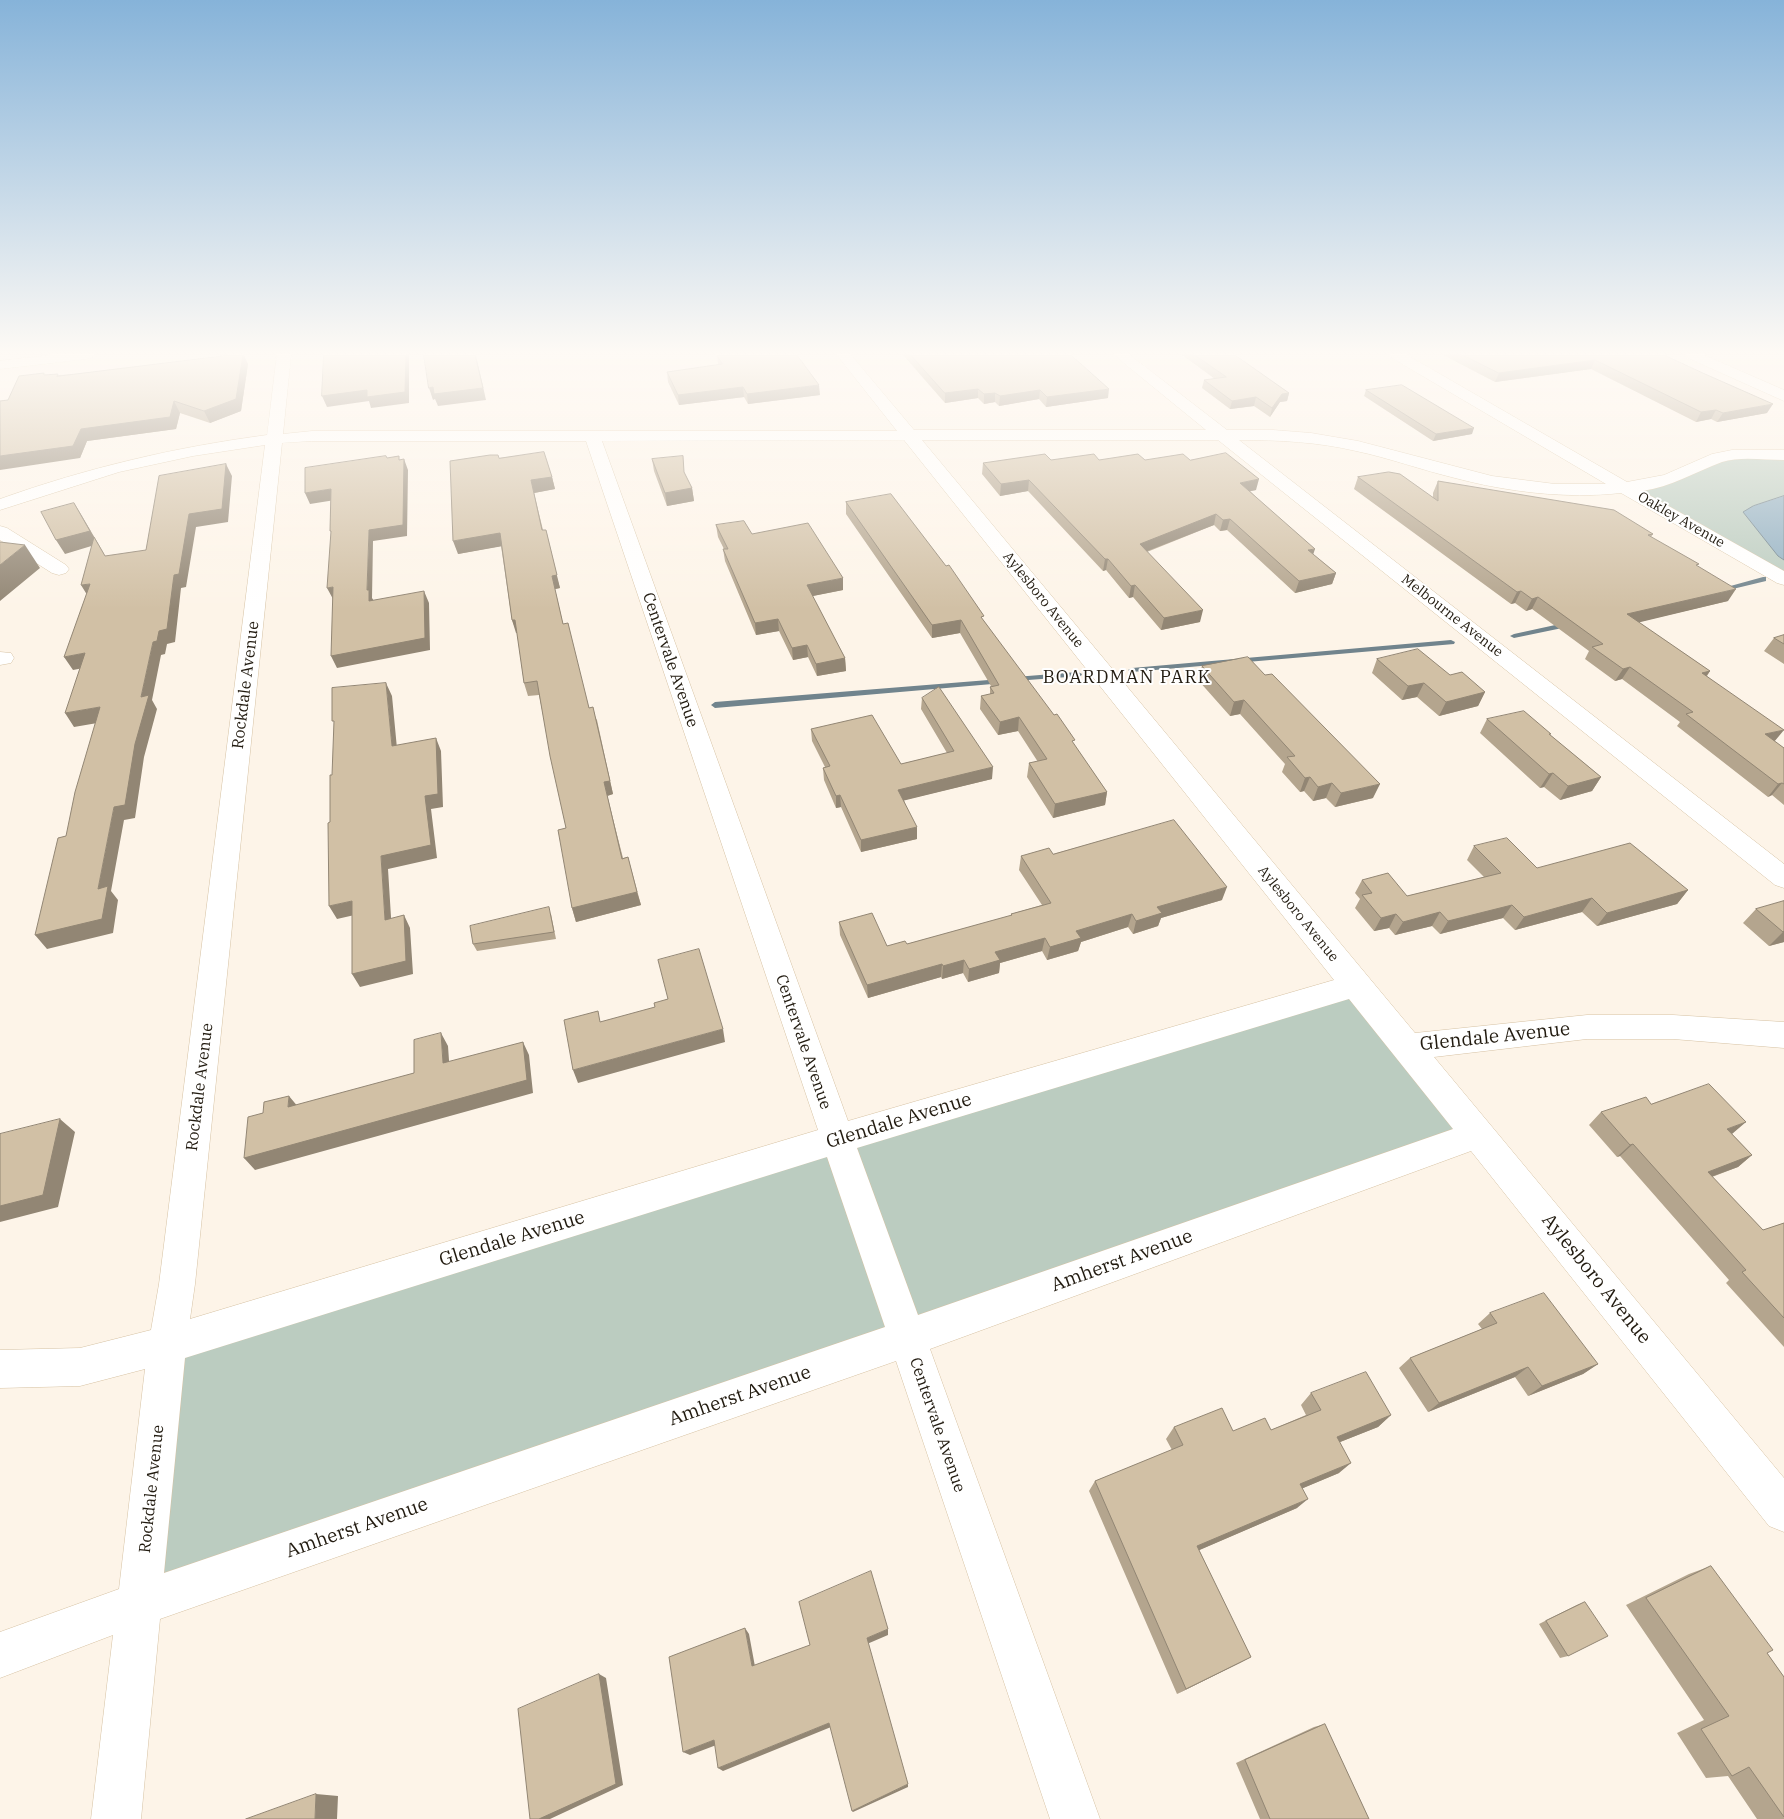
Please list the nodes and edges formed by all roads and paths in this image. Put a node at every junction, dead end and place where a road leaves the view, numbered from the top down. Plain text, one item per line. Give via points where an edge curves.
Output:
1 (274, 440) joint
2 (594, 440) edge
3 (912, 440) edge
4 (1229, 440) edge
5 (1323, 440) edge
6 (1542, 440) edge
7 (1784, 455) edge
8 (1624, 488) junction
9 (1, 505) edge
10 (0, 530) edge
11 (59, 569) dead end
12 (1784, 579) edge
13 (1784, 878) edge
14 (1356, 985) junction
15 (1784, 1036) edge
16 (1408, 1047) junction
17 (1479, 1134) junction
18 (837, 1139) junction
19 (907, 1338) junction
20 (167, 1345) junction
21 (0, 1369) edge
22 (1784, 1511) edge
23 (139, 1604) junction
24 (0, 1655) edge
25 (116, 1819) edge
26 (1075, 1819) edge

1 - 9 street via 122,467
1 - 20 street, Rockdale Avenue via 177,1284
2 - 18 street, Centervale Avenue
3 - 14 street, Aylesboro Avenue
4 - 13 street, Melbourne Avenue
5 - 8 street via 1379,450 1459,474 1522,486 1594,491
6 - 8 street, Oakley Avenue
7 - 8 street via 1732,455 1670,479
8 - 12 street, Oakley Avenue
9 - 10 street via 6,517
10 - 11 street
14 - 16 street, Glendale Avenue
14 - 18 street, Glendale Avenue
15 - 16 street, Glendale Avenue via 1673,1027 1587,1027
16 - 17 street, Aylesboro Avenue
17 - 19 street, Amherst Avenue
17 - 22 street, Aylesboro Avenue
18 - 19 street, Centervale Avenue
18 - 20 street, Glendale Avenue
19 - 23 street, Amherst Avenue
19 - 26 street, Centervale Avenue
20 - 21 street, Glendale Avenue via 80,1367
20 - 23 street, Rockdale Avenue
23 - 24 street, Amherst Avenue
23 - 25 street, Rockdale Avenue

